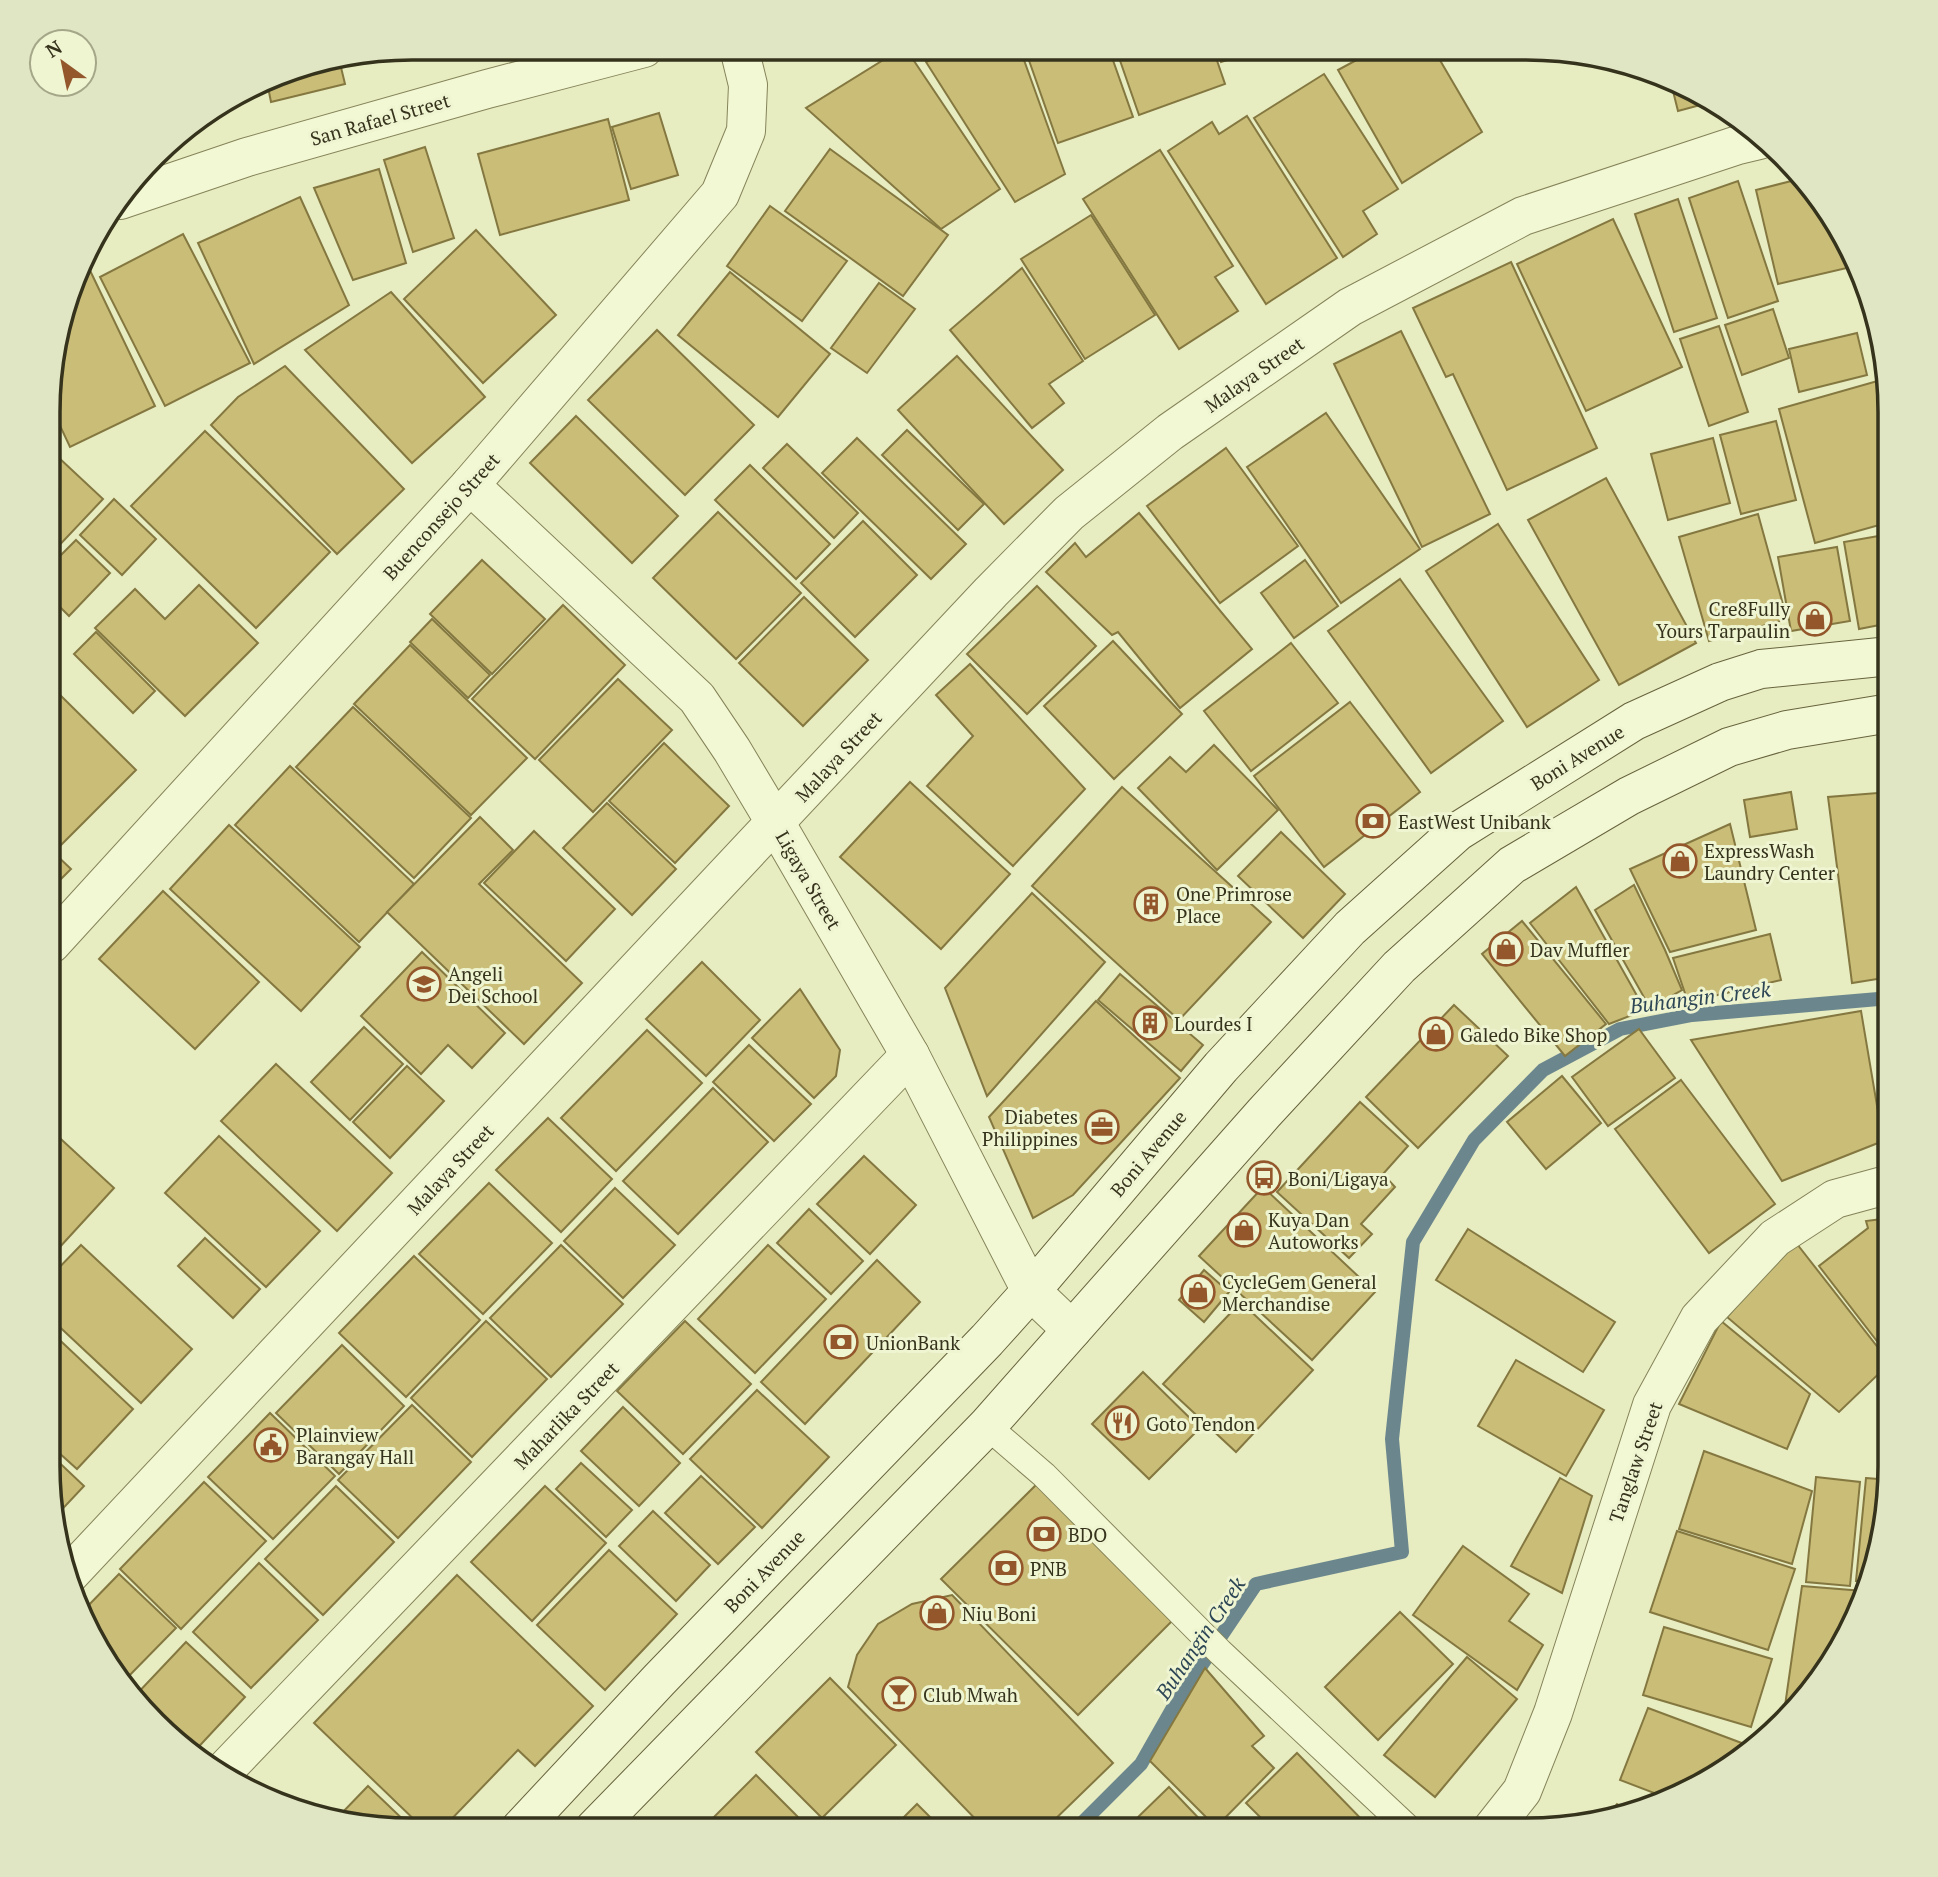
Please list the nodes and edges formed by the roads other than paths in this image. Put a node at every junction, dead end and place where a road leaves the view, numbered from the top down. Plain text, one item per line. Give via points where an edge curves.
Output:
1 (598, 60) edge
2 (742, 60) edge
3 (1752, 142) edge
4 (133, 196) edge
5 (470, 485) junction
6 (1878, 657) edge
7 (1878, 715) edge
8 (775, 822) junction
9 (60, 934) edge
10 (911, 1055) junction
11 (1878, 1187) edge
12 (1031, 1291) junction
13 (1072, 1330) junction
14 (987, 1426) junction
15 (75, 1569) edge
16 (229, 1766) edge
17 (530, 1818) edge
18 (605, 1818) edge
19 (1397, 1818) edge
20 (1501, 1818) edge

1 - 4 street, San Rafael Street via 247,157
2 - 5 street, Buenconsejo Street via 748,85 746,131 720,194
3 - 8 street, Malaya Street via 1523,216 1350,307 1170,432 1069,513
5 - 8 street, Ligaya Street via 697,698
5 - 9 street, Buenconsejo Street
6 - 12 street, Boni Avenue via 1761,669 1720,682 1634,721 1457,832 1350,928 1258,1027
7 - 13 street via 1787,730 1728,747 1629,796 1512,865 1399,967
8 - 10 street, Ligaya Street
8 - 15 street, Malaya Street
10 - 12 street, Ligaya Street
10 - 16 street, Maharlika Street
11 - 20 street, Tanglaw Street via 1835,1199 1775,1238 1699,1319 1652,1405 1553,1713 1522,1791
12 - 13 street, Ligaya Street
12 - 17 street, Boni Avenue
13 - 14 street
14 - 18 street
14 - 19 lane via 1044,1475 1213,1645

